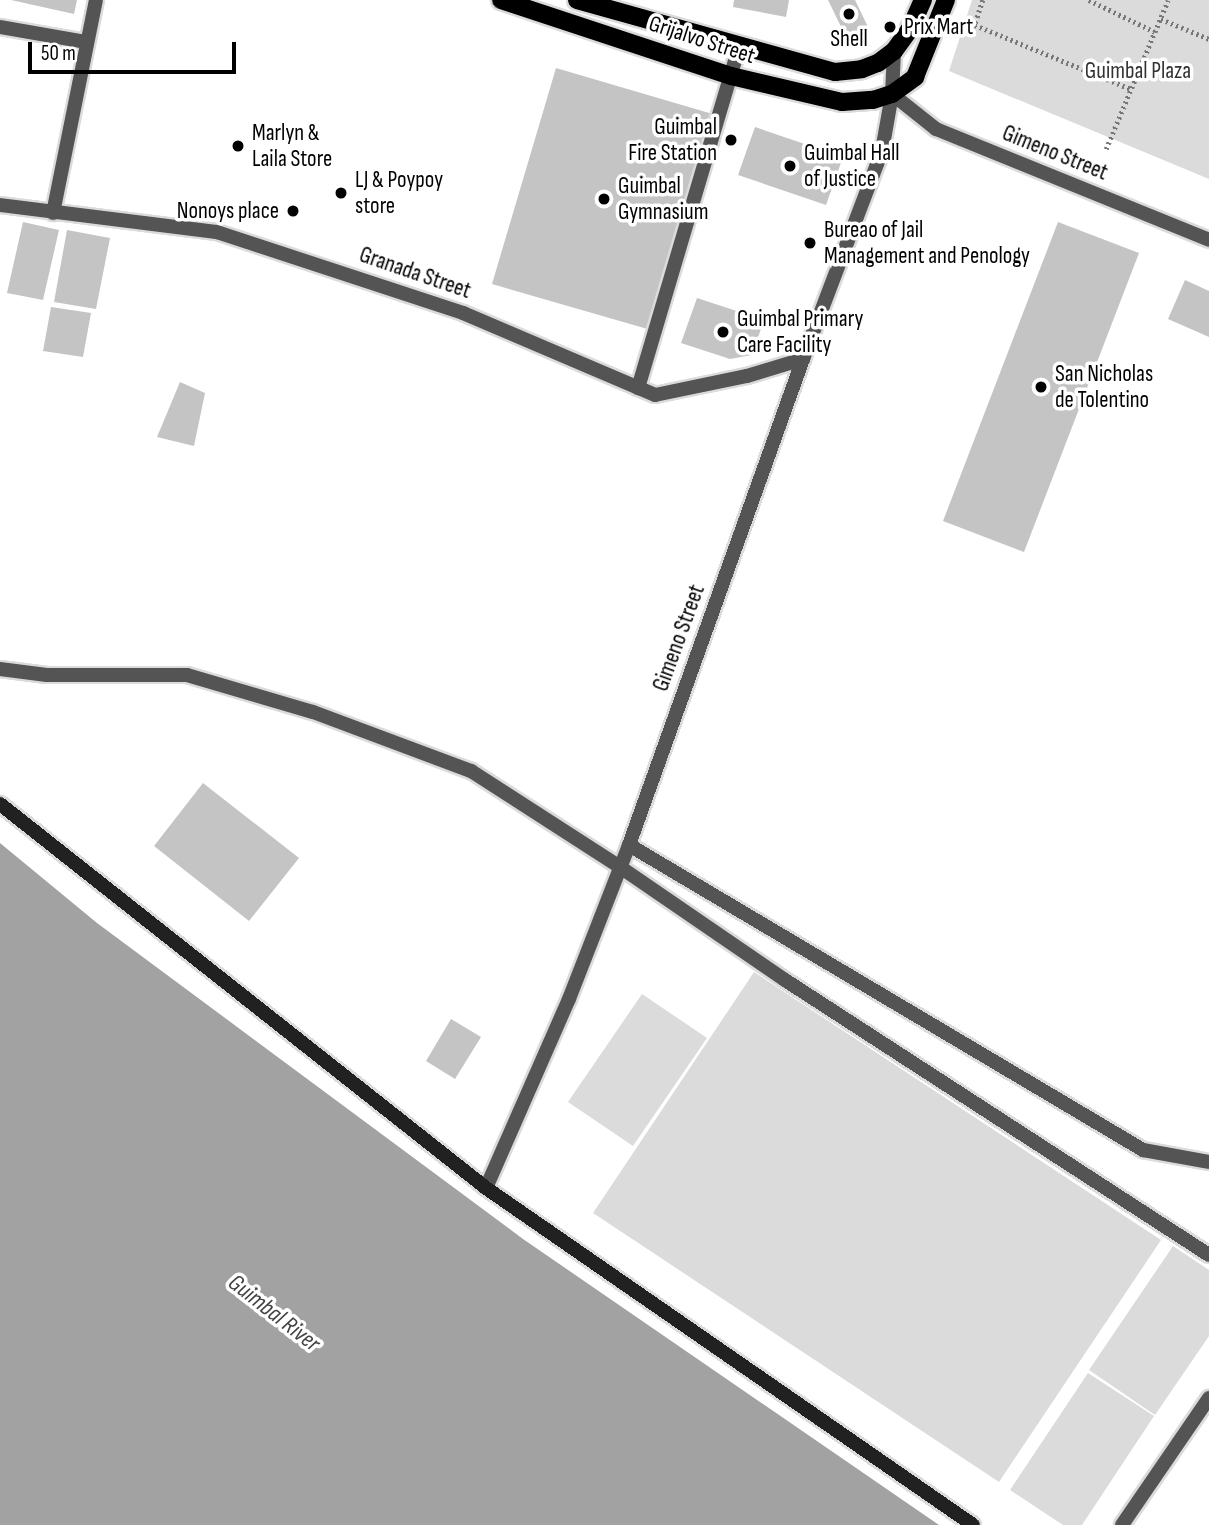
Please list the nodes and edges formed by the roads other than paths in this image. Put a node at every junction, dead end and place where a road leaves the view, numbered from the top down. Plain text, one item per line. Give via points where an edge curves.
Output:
1 (96, 0) edge
2 (500, 0) edge
3 (577, 0) edge
4 (923, 0) edge
5 (946, 0) edge
6 (522, 3) edge
7 (0, 27) edge
8 (86, 42) junction
9 (739, 47) junction
10 (894, 51) junction
11 (731, 76) junction
12 (892, 94) junction
13 (0, 205) edge
14 (53, 213) junction
15 (1209, 240) edge
16 (803, 359) junction
17 (638, 388) junction
18 (0, 669) edge
19 (0, 804) edge
20 (629, 845) junction
21 (620, 867) junction
22 (1209, 1162) edge
23 (486, 1188) junction
24 (1209, 1255) edge
25 (1209, 1398) edge
26 (974, 1525) edge
27 (1122, 1525) edge

1 - 8 street
2 - 6 main road, Grijalvo Street
3 - 9 main road, Grijalvo Street
4 - 10 main road
5 - 12 main road via 915,77
6 - 11 main road, Grijalvo Street
7 - 8 street
8 - 14 street
9 - 10 main road, Grijalvo Street via 835,72 862,69
9 - 11 street
10 - 12 street, Gimeno Street
11 - 12 main road, Grijalvo Street via 842,102
11 - 17 street
12 - 15 street, Gimeno Street via 936,129
12 - 16 street, Gimeno Street via 882,150
13 - 14 street, Granada Street
14 - 17 street, Granada Street via 217,232 463,313
16 - 17 street, Granada Street via 655,395
16 - 20 street, Gimeno Street
18 - 21 street via 47,675 187,675 313,712 471,771
19 - 23 street
20 - 21 street, Gimeno Street
20 - 22 street via 1143,1150
21 - 23 street, Gimeno Street via 569,999
21 - 24 street via 785,980
23 - 26 street
25 - 27 street

